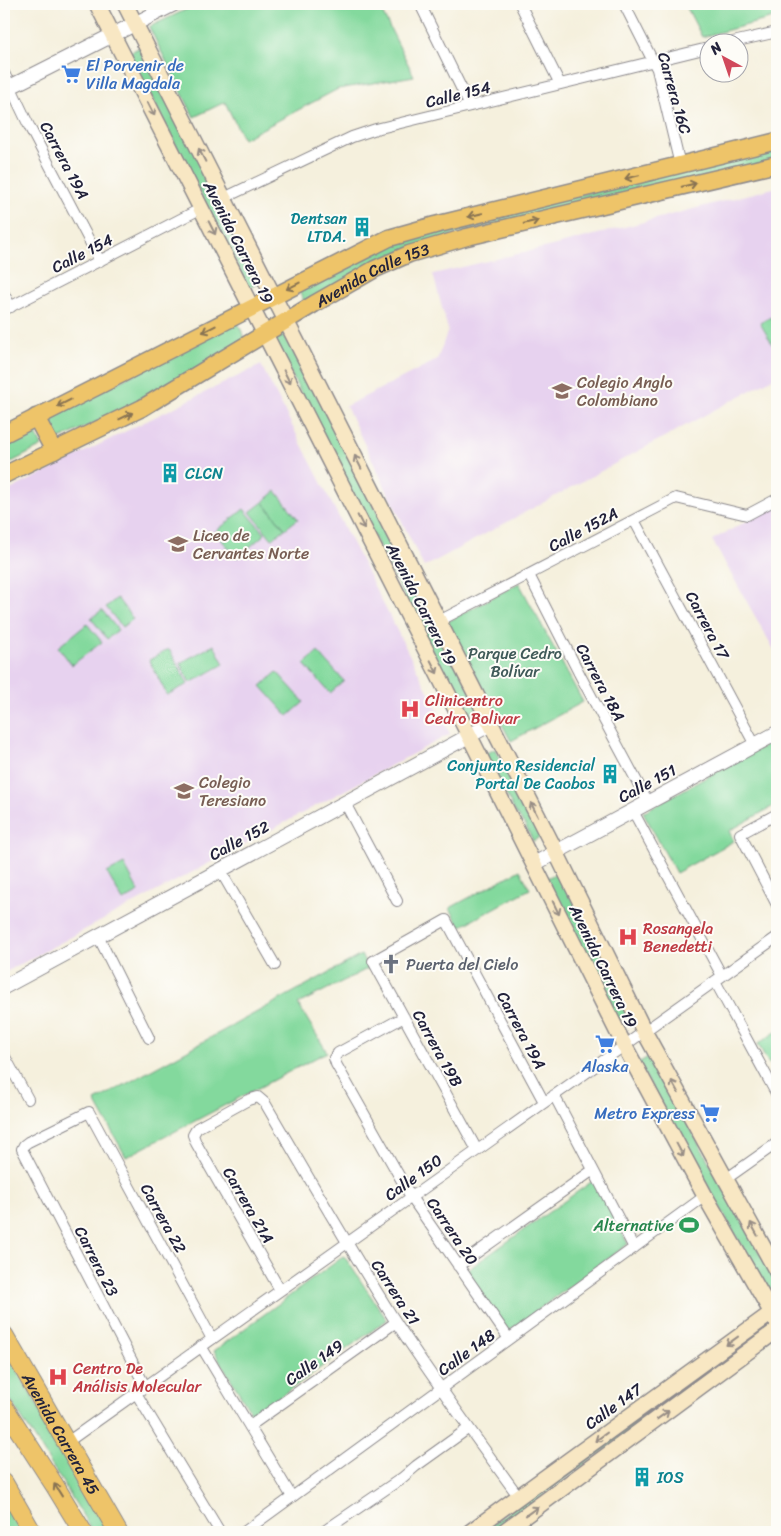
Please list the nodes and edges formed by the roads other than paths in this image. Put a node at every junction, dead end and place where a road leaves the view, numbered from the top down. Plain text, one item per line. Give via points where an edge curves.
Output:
1 (97, 4) edge
2 (125, 4) edge
3 (174, 4) edge
4 (420, 4) edge
5 (520, 4) edge
6 (624, 4) edge
7 (136, 23) junction
8 (777, 32) edge
9 (113, 35) junction
10 (748, 39) edge
11 (698, 51) edge
12 (653, 62) junction
13 (4, 73) edge
14 (560, 84) junction
15 (7, 88) edge
16 (470, 106) junction
17 (777, 141) edge
18 (777, 164) edge
19 (680, 165) junction
20 (224, 198) junction
21 (202, 208) junction
22 (100, 261) junction
23 (4, 294) edge
24 (274, 296) junction
25 (252, 307) junction
26 (7, 309) edge
27 (286, 321) junction
28 (265, 334) junction
29 (36, 417) junction
30 (4, 434) edge
31 (54, 451) junction
32 (4, 475) edge
33 (777, 499) edge
34 (634, 520) junction
35 (529, 574) junction
36 (439, 621) junction
37 (491, 724) junction
38 (777, 733) edge
39 (470, 736) junction
40 (755, 745) junction
41 (648, 802) junction
42 (345, 803) junction
43 (633, 811) junction
44 (777, 814) edge
45 (556, 852) junction
46 (534, 864) junction
47 (220, 870) junction
48 (397, 901) dead end
49 (777, 905) edge
50 (98, 936) junction
51 (777, 937) edge
52 (373, 961) joint
53 (275, 965) dead end
54 (718, 978) junction
55 (4, 987) edge
56 (404, 1018) junction
57 (644, 1031) junction
58 (149, 1038) dead end
59 (624, 1045) junction
60 (4, 1055) edge
61 (554, 1095) junction
62 (777, 1095) edge
63 (258, 1097) joint
64 (28, 1099) dead end
65 (544, 1102) junction
66 (89, 1112) joint
67 (777, 1143) edge
68 (477, 1150) junction
69 (593, 1170) junction
70 (726, 1179) junction
71 (411, 1196) junction
72 (705, 1196) junction
73 (346, 1243) junction
74 (634, 1248) junction
75 (458, 1266) junction
76 (777, 1272) edge
77 (280, 1290) junction
78 (775, 1315) edge
79 (396, 1322) junction
80 (777, 1330) edge
81 (4, 1335) edge
82 (212, 1338) junction
83 (509, 1340) junction
84 (9, 1346) edge
85 (201, 1346) junction
86 (678, 1380) junction
87 (145, 1386) junction
88 (441, 1388) junction
89 (136, 1393) junction
90 (689, 1395) junction
91 (4, 1407) edge
92 (250, 1426) junction
93 (469, 1428) junction
94 (66, 1442) junction
95 (4, 1483) edge
96 (519, 1496) junction
97 (292, 1497) junction
98 (509, 1530) edge
99 (32, 1532) edge
100 (83, 1532) edge
101 (118, 1532) edge
102 (220, 1532) edge
103 (244, 1532) edge
104 (323, 1532) edge
105 (470, 1532) edge

1 - 9 main road, Avenida Carrera 19
2 - 7 main road, Avenida Carrera 19
3 - 7 street
4 - 16 street
5 - 14 street
6 - 12 street, Carrera 16C
7 - 9 street
20 -> 7 main road, Avenida Carrera 19
8 - 10 street
9 - 15 street
9 -> 21 main road, Avenida Carrera 19
11 - 12 street, Calle 154
12 - 14 street, Calle 154
12 - 19 street, Carrera 16C
13 - 15 street, Carrera 19A
14 - 16 street, Calle 154
15 - 22 street, Carrera 19A
16 - 20 street, Calle 154 via 352,137
17 - 19 main road, Avenida Calle 153
27 -> 18 main road, Avenida Calle 153 via 375,269 418,250
19 -> 24 main road, Avenida Calle 153 via 400,234
20 - 24 main road, Avenida Carrera 19
21 - 22 street, Calle 154
21 -> 25 main road, Avenida Carrera 19
22 - 26 street, Calle 154
23 - 26 street
24 - 25 main road, Avenida Calle 153
24 - 27 main road, Avenida Carrera 19
25 - 28 main road, Avenida Carrera 19
25 -> 29 main road, Avenida Calle 153
27 - 28 main road, Avenida Calle 153
36 -> 27 main road, Avenida Carrera 19
31 -> 28 main road, Avenida Calle 153 via 142,408
28 -> 39 main road, Avenida Carrera 19
29 - 30 main road, Avenida Calle 153
29 - 31 main road
31 - 32 main road, Avenida Calle 153
33 - 34 street, Calle 152A via 747,515 676,498
34 - 35 street, Calle 152A
34 - 40 street, Carrera 17
35 - 36 street, Calle 152A
35 - 41 street, Carrera 18A
36 - 37 main road, Avenida Carrera 19
37 - 39 street, Calle 152
45 -> 37 main road, Avenida Carrera 19
38 - 40 street, Calle 151
39 - 42 street, Calle 152
39 - 46 main road, Avenida Carrera 19
40 - 41 street, Calle 151
41 - 43 street, Calle 151
42 - 47 street, Calle 152
42 - 48 street
43 - 45 street, Calle 151
43 - 54 street
44 - 49 street via 740,834
45 - 46 street, Calle 151
45 - 57 main road, Avenida Carrera 19
46 -> 59 main road, Avenida Carrera 19
47 - 50 street, Calle 152
47 - 53 street
50 - 55 street, Calle 152
50 - 58 street
51 - 54 street, Calle 150
52 - 56 street, Carrera 19B
52 - 65 street, Carrera 19A via 446,920
54 - 57 street, Calle 150
54 - 62 street
56 - 68 street, Carrera 19B
56 - 71 street, Carrera 20 via 334,1058
57 - 59 street, Calle 150
70 -> 57 main road, Avenida Carrera 19
59 - 61 street, Calle 150
59 -> 72 main road, Avenida Carrera 19
60 - 64 street
61 - 65 street, Calle 150
61 - 69 street
63 - 73 street, Carrera 21 via 265,1103
63 - 77 street, Carrera 21A via 198,1128 193,1134
65 - 68 street, Calle 150
66 - 82 street, Carrera 22
66 - 87 street, Carrera 23 via 28,1142 22,1149
67 - 70 street
68 - 71 street, Calle 150
69 - 74 street
69 - 75 street
76 -> 70 main road, Avenida Carrera 19
71 - 73 street, Calle 150
71 - 75 street, Carrera 20
72 - 74 street, Calle 148
72 - 78 main road, Avenida Carrera 19
73 - 77 street, Calle 150
73 - 79 street, Carrera 21
74 - 83 street, Calle 148
75 - 83 street, Carrera 20
77 - 82 street, Calle 150
78 -> 86 main road, Calle 147
79 - 88 street, Carrera 21
79 - 92 street, Calle 149
80 - 90 main road
81 - 84 highway, Avenida Carrera 45
82 - 85 street, Calle 150
83 - 88 street, Calle 148
84 - 94 highway, Avenida Carrera 45
85 - 87 street, Calle 150
85 - 92 street
86 - 90 main road
86 -> 96 main road, Calle 147
87 - 89 street, Calle 150
88 - 93 street, Carrera 21
88 - 97 street, Calle 148
89 - 94 street, Calle 150
89 - 102 street
98 -> 90 main road
100 -> 91 highway, Avenida Carrera 45
92 - 97 street
93 - 96 street, Carrera 21
93 - 104 street
94 - 101 highway, Avenida Carrera 45
95 - 99 highway
96 - 105 main road, Calle 147
97 - 103 street, Calle 148

